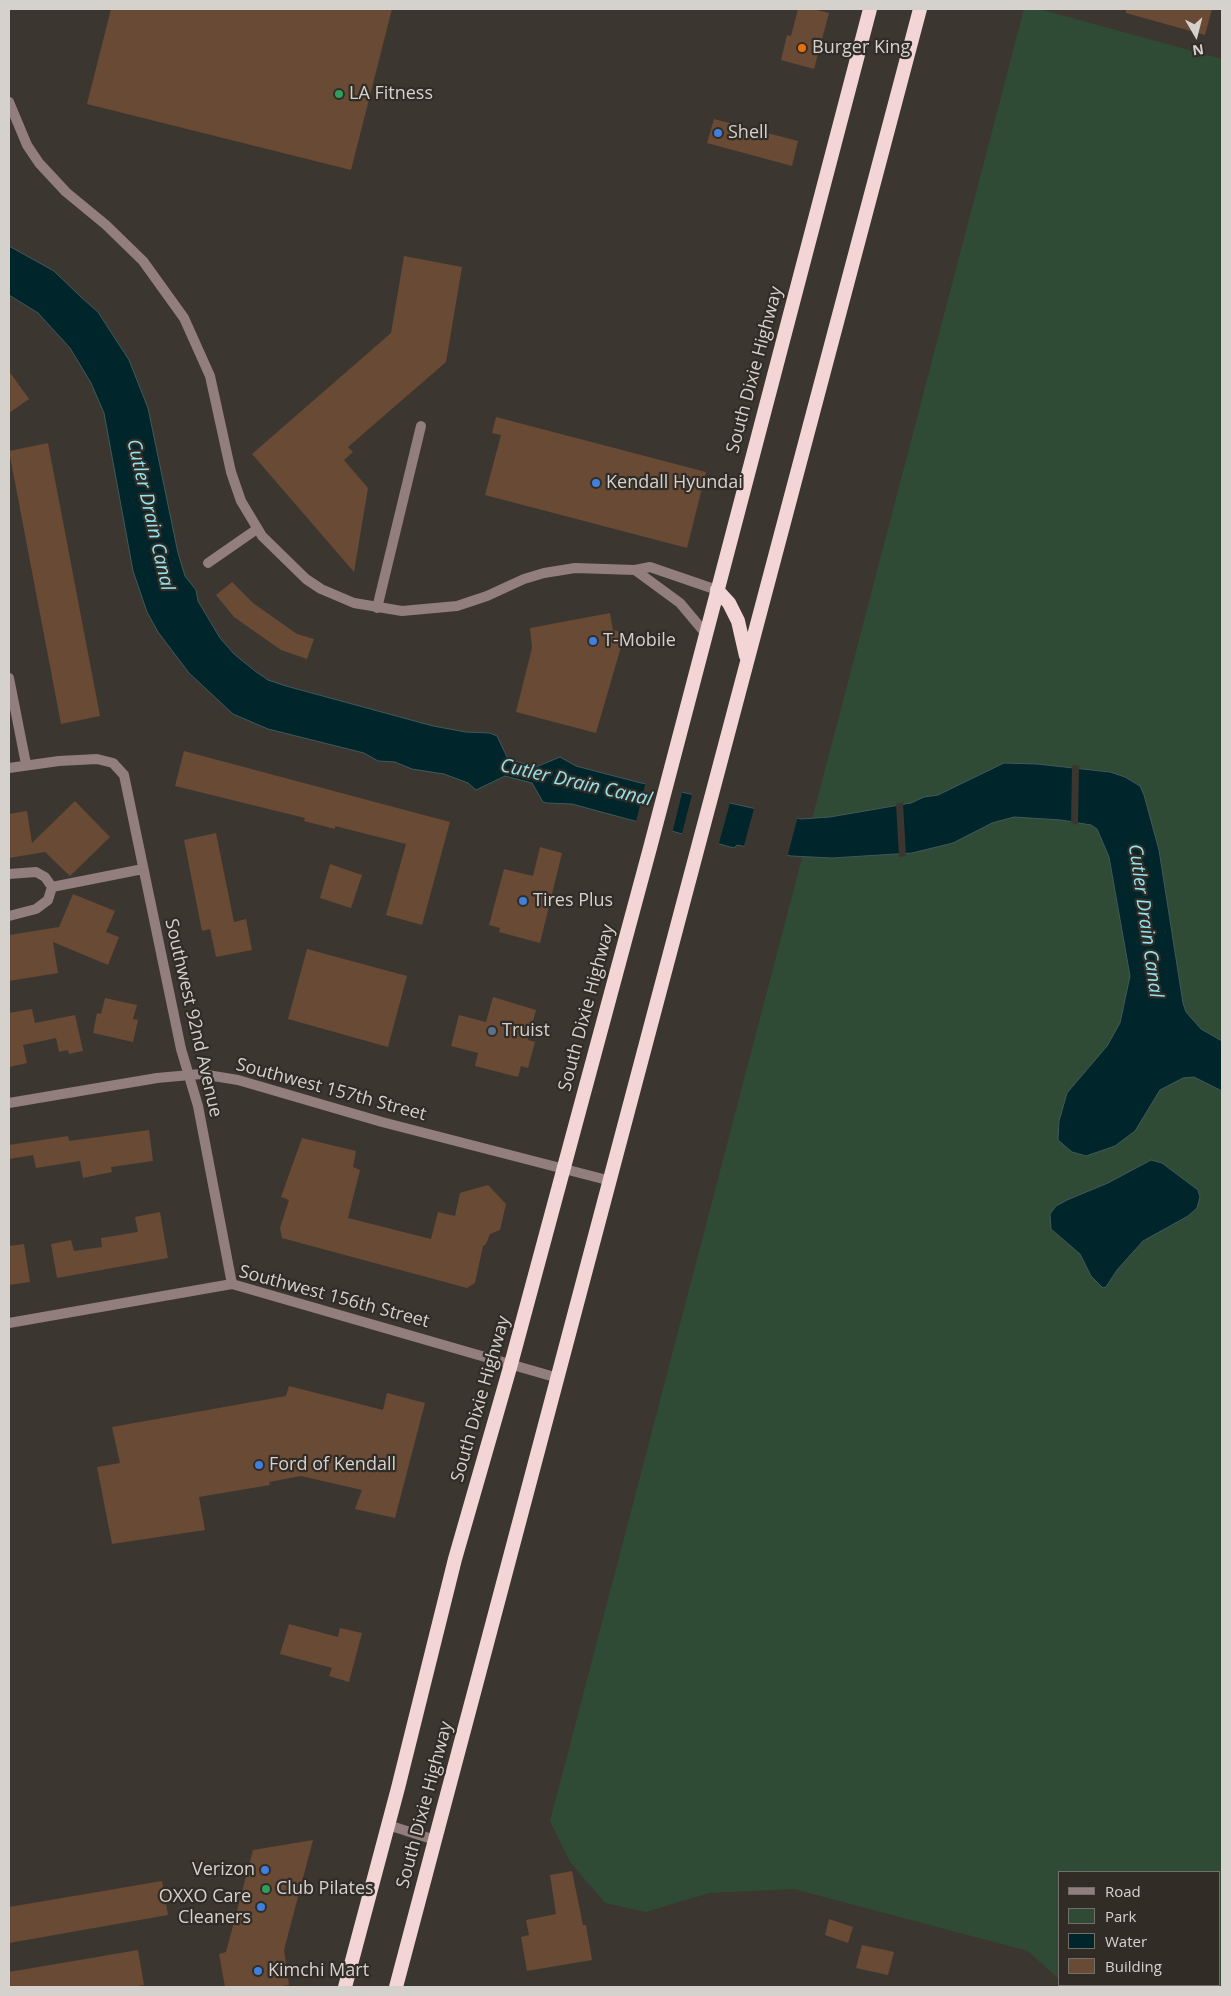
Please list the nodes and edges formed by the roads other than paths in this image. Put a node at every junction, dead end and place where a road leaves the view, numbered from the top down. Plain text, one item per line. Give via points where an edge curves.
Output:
1 (870, 9) edge
2 (920, 9) edge
3 (9, 102) edge
4 (421, 426) dead end
5 (257, 529) junction
6 (208, 563) dead end
7 (635, 570) junction
8 (717, 590) junction
9 (377, 608) junction
10 (706, 634) junction
11 (747, 662) junction
12 (9, 678) edge
13 (26, 764) junction
14 (9, 768) edge
15 (143, 869) junction
16 (9, 874) edge
17 (52, 887) junction
18 (9, 916) edge
19 (188, 1074) junction
20 (9, 1103) edge
21 (563, 1168) junction
22 (611, 1182) junction
23 (232, 1284) junction
24 (9, 1323) edge
25 (511, 1364) junction
26 (558, 1378) junction
27 (388, 1825) junction
28 (436, 1840) junction
29 (345, 1987) edge
30 (396, 1987) edge

1 - 8 highway, South Dixie Highway
2 - 11 highway, South Dixie Highway
3 - 5 street via 27,145 39,163 66,192 143,261 184,318 210,376 237,490
4 - 9 street
5 - 6 street
5 - 9 street via 306,579 339,597
7 - 8 street via 661,569
7 - 9 street via 560,569 524,579 457,606 414,611
7 - 10 street via 680,603
8 - 10 highway, South Dixie Highway
8 - 11 highway via 729,603 738,621
10 - 21 highway, South Dixie Highway
11 - 22 highway, South Dixie Highway
12 - 13 street
13 - 14 street
13 - 15 street, Southwest 92nd Avenue via 87,759 113,763 120,768 127,784
15 - 17 street
15 - 19 street, Southwest 92nd Avenue
16 - 17 street via 36,872 45,877
17 - 18 street via 48,900 36,909
19 - 20 street, Southwest 157th Street
19 - 21 street, Southwest 157th Street via 238,1080 382,1122 541,1165
19 - 23 street, Southwest 92nd Avenue via 198,1106
21 - 22 street, Southwest 157th Street
21 - 25 highway, South Dixie Highway
22 - 26 highway, South Dixie Highway
23 - 24 street, Southwest 156th Street
23 - 25 street, Southwest 156th Street
25 - 26 street, Southwest 156th Street
25 - 27 highway, South Dixie Highway via 454,1559
26 - 28 highway, South Dixie Highway
27 - 28 street
27 - 29 highway, South Dixie Highway
28 - 30 highway, South Dixie Highway

